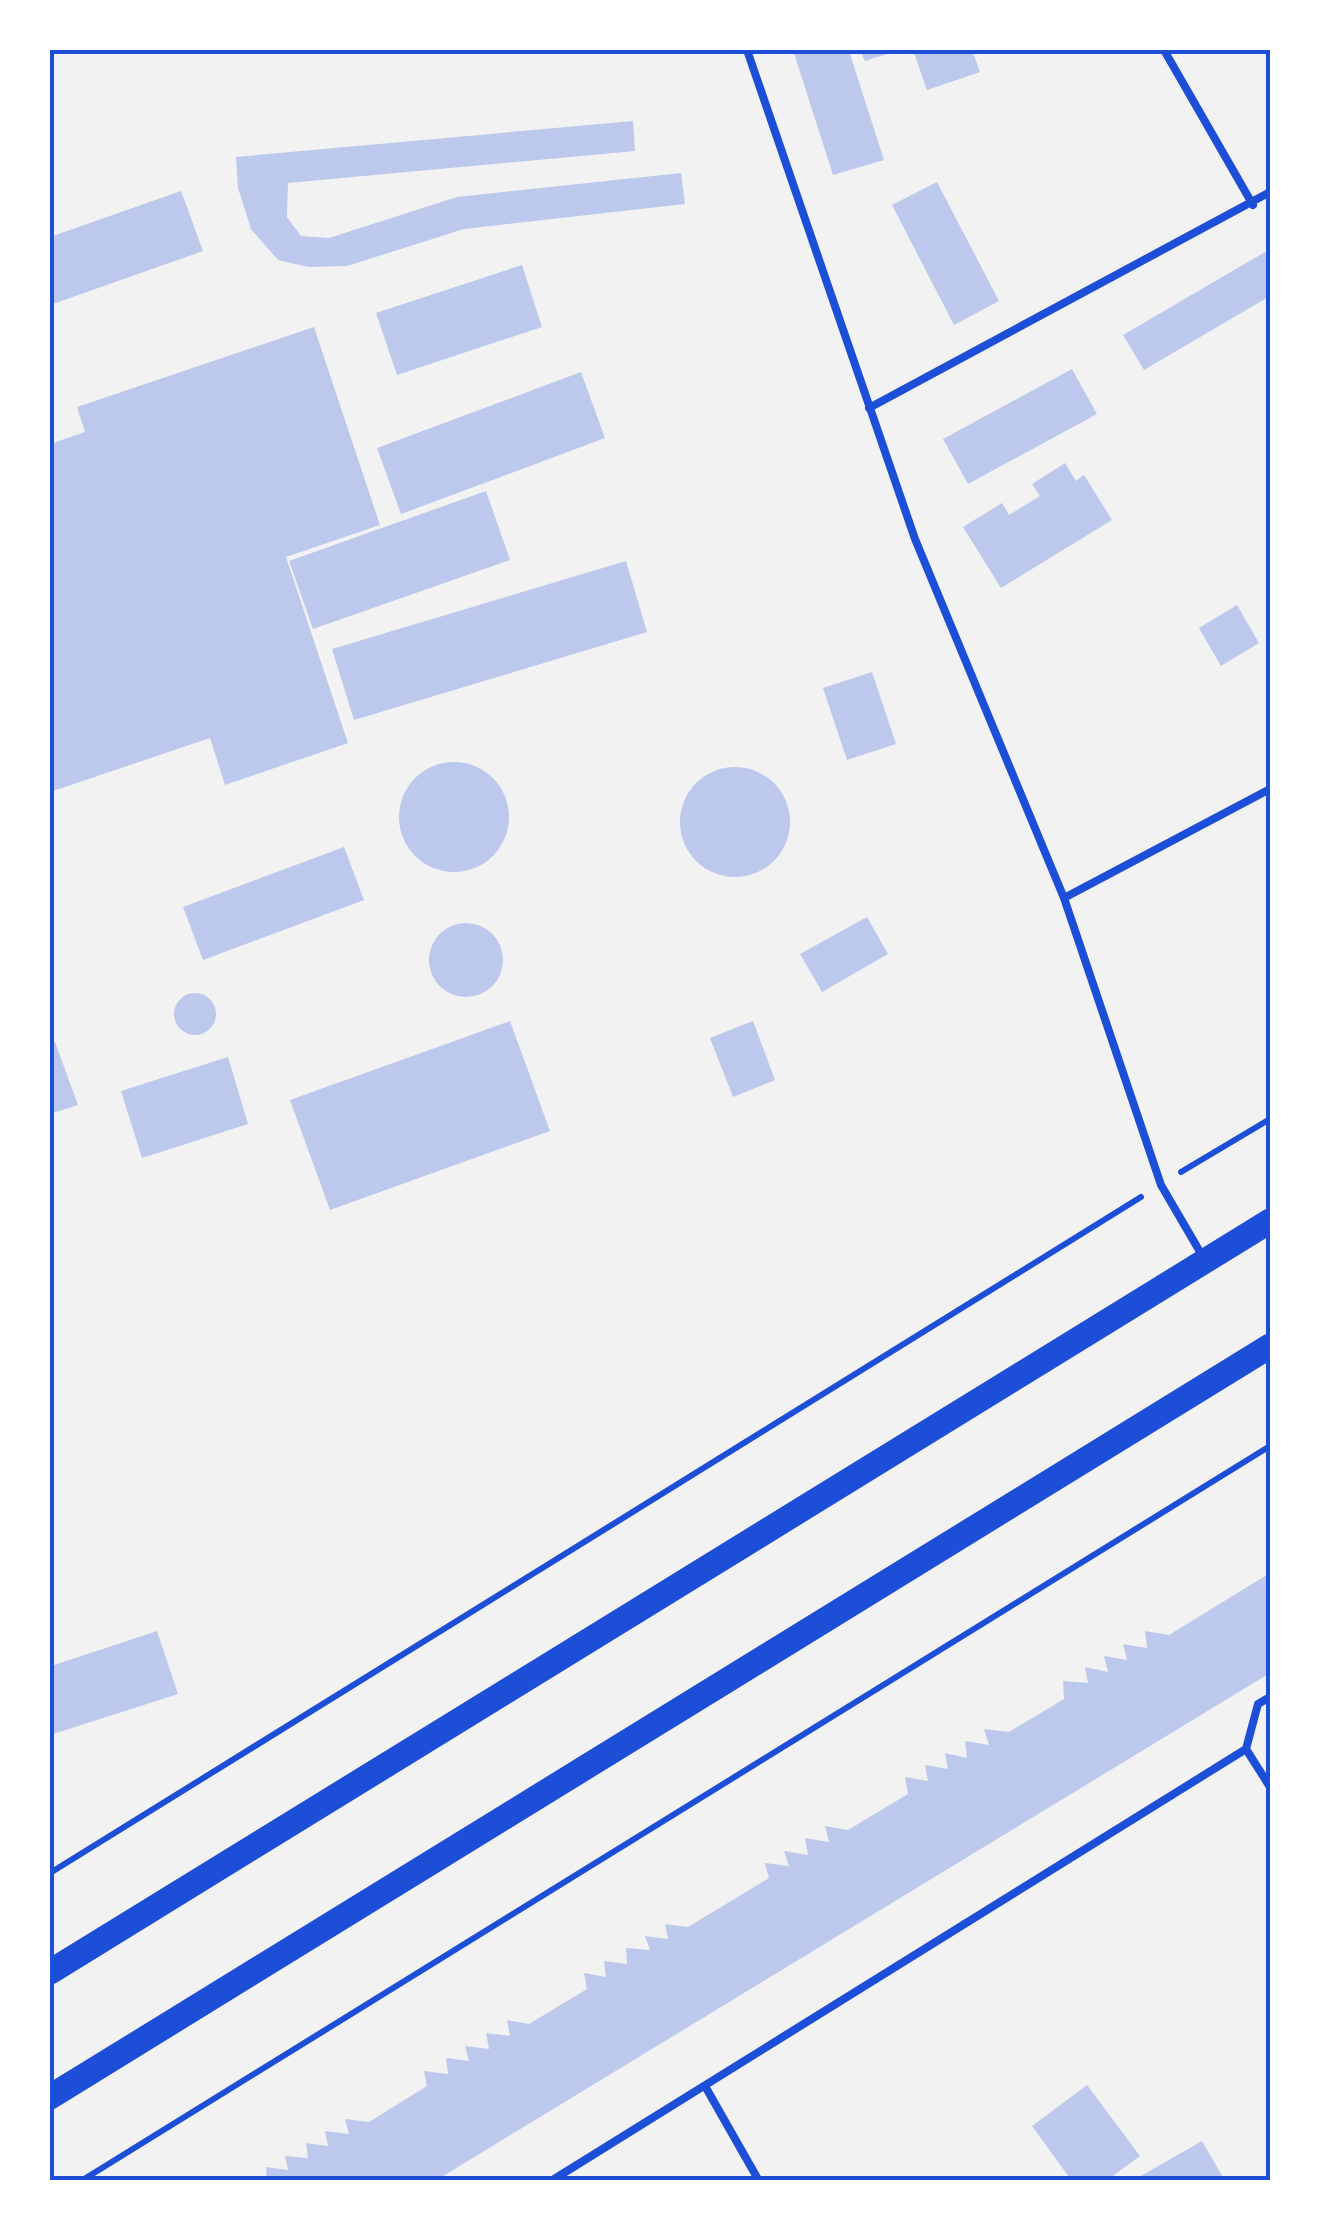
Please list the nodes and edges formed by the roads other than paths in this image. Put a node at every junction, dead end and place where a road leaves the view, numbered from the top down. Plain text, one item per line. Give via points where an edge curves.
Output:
1 (746, 50) edge
2 (1164, 50) edge
3 (1270, 192) edge
4 (1252, 205) junction
5 (868, 408) junction
6 (1270, 789) edge
7 (1064, 898) junction
8 (1270, 1221) edge
9 (1206, 1261) junction
10 (1270, 1346) edge
11 (1270, 1697) edge
12 (1246, 1748) junction
13 (1270, 1787) edge
14 (50, 1972) edge
15 (705, 2086) junction
16 (50, 2097) edge
17 (551, 2181) edge
18 (759, 2181) edge

1 - 5 lane
2 - 4 lane
3 - 4 lane
4 - 5 lane
5 - 7 lane via 915,539
6 - 7 lane
7 - 9 lane via 1161,1184
8 - 9 main road
9 - 14 main road
10 - 16 main road
11 - 12 lane via 1258,1704
12 - 13 lane
12 - 15 lane
15 - 17 lane
15 - 18 lane

